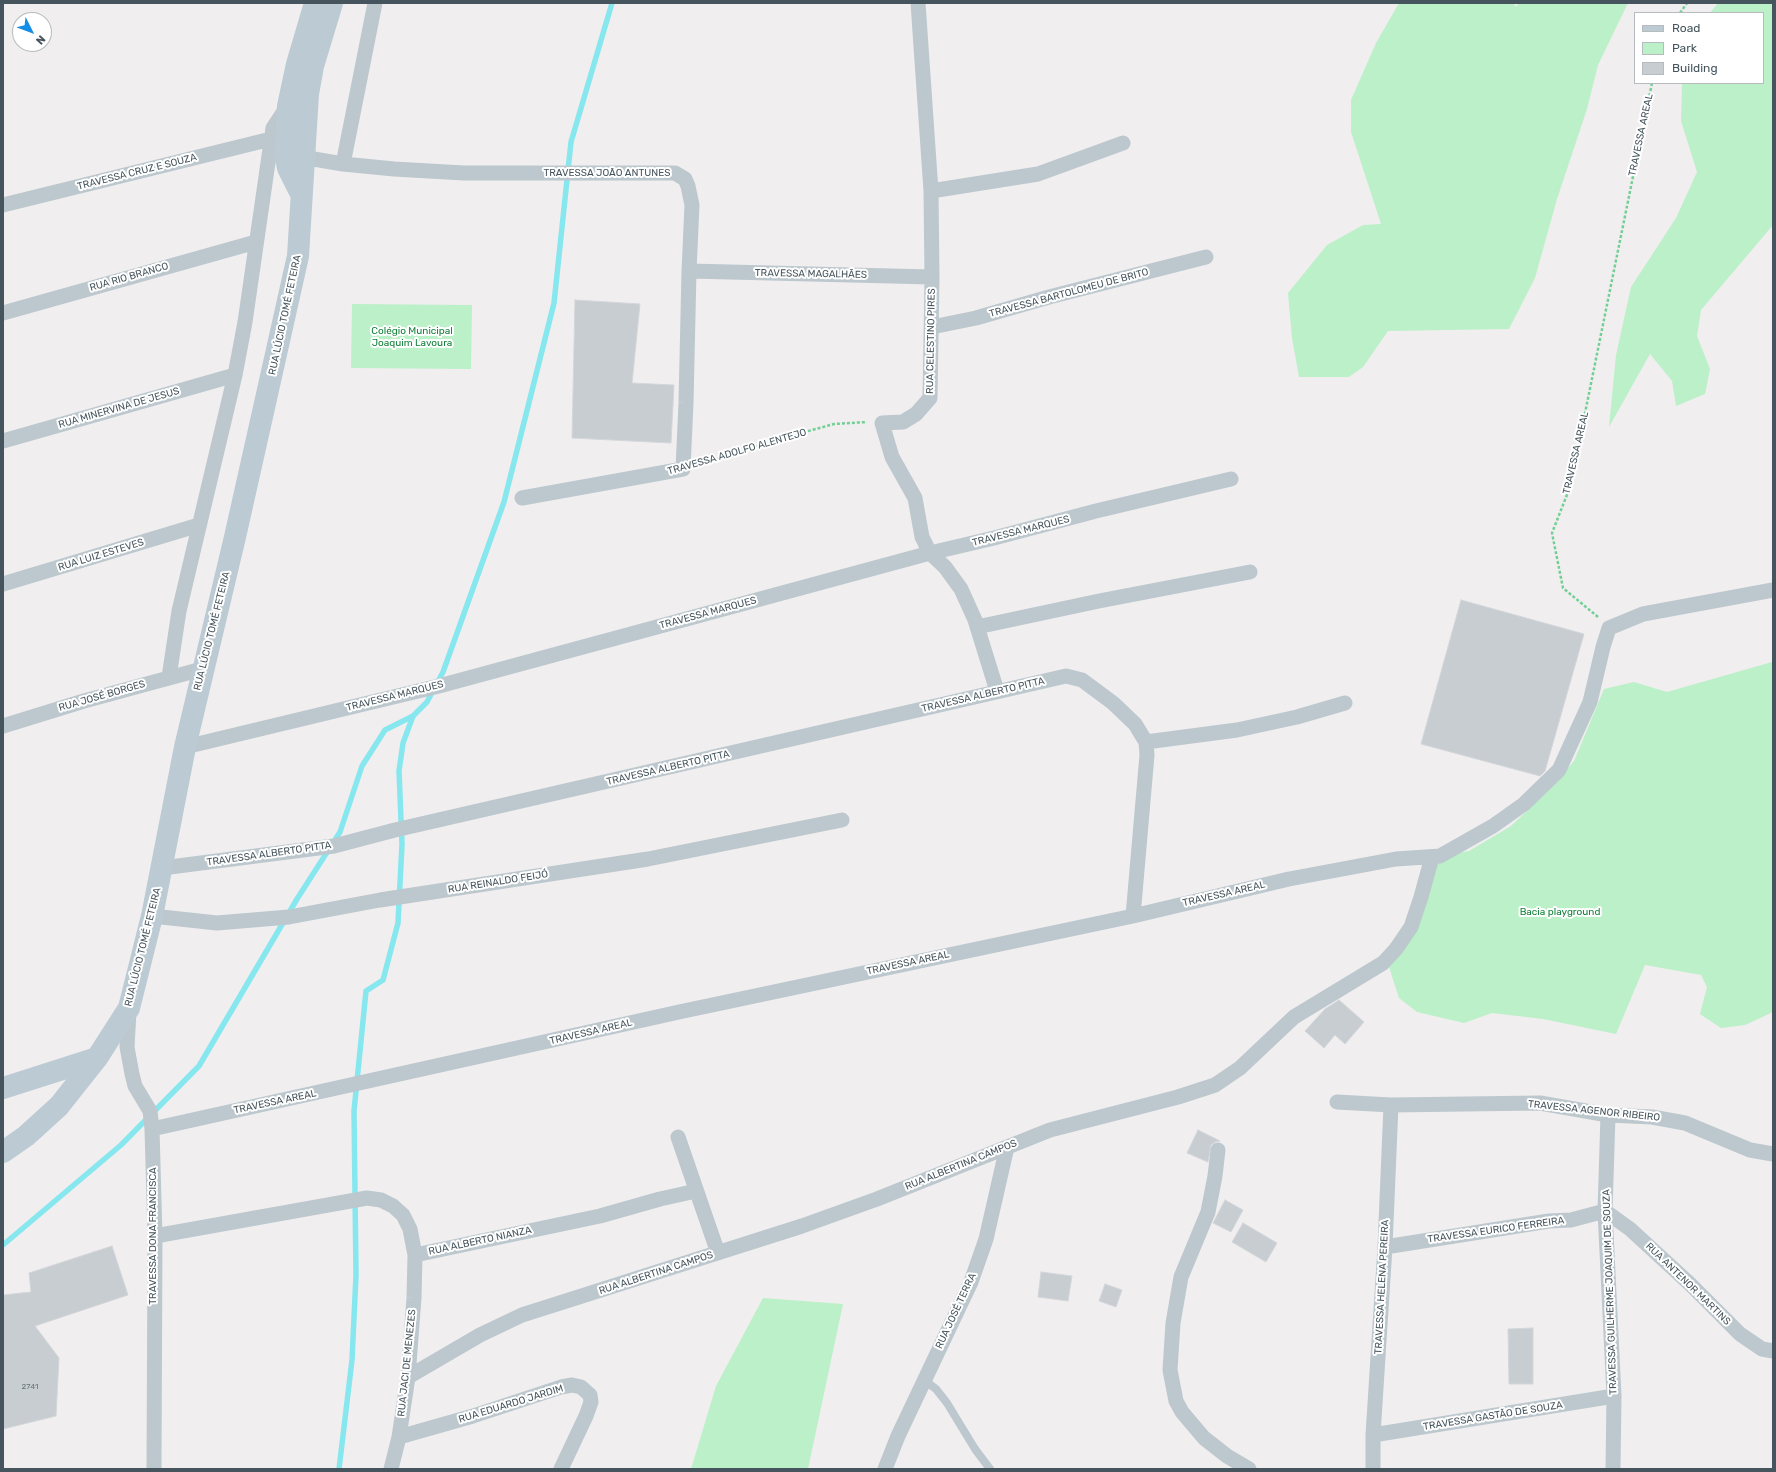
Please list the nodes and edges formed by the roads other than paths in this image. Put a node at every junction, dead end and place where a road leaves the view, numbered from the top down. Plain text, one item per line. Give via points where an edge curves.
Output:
1 (315, 3) edge
2 (332, 3) edge
3 (375, 3) edge
4 (918, 3) edge
5 (308, 94) junction
6 (288, 106) junction
7 (1123, 143) dead end
8 (287, 150) junction
9 (343, 164) junction
10 (932, 191) junction
11 (3, 205) edge
12 (256, 242) junction
13 (1206, 257) dead end
14 (689, 271) junction
15 (932, 277) junction
16 (3, 313) edge
17 (932, 327) junction
18 (235, 376) junction
19 (3, 442) edge
20 (683, 469) joint
21 (1231, 479) dead end
22 (522, 498) dead end
23 (199, 525) junction
24 (930, 553) junction
25 (1250, 572) dead end
26 (3, 584) edge
27 (1773, 590) edge
28 (977, 627) junction
29 (202, 669) junction
30 (169, 677) junction
31 (996, 691) junction
32 (1345, 703) dead end
33 (3, 726) edge
34 (1146, 742) junction
35 (185, 748) junction
36 (842, 820) dead end
37 (1432, 857) junction
38 (162, 868) junction
39 (152, 916) junction
40 (1133, 916) junction
41 (129, 1008) junction
42 (97, 1058) junction
43 (3, 1088) edge
44 (1337, 1102) dead end
45 (1391, 1105) junction
46 (1608, 1115) junction
47 (151, 1122) junction
48 (678, 1137) dead end
49 (1007, 1147) junction
50 (1218, 1150) dead end
51 (3, 1152) edge
52 (1773, 1154) edge
53 (696, 1191) junction
54 (1605, 1211) junction
55 (155, 1236) junction
56 (1385, 1247) junction
57 (718, 1253) junction
58 (415, 1255) junction
59 (1773, 1351) edge
60 (408, 1377) junction
61 (924, 1380) junction
62 (1614, 1396) junction
63 (1373, 1435) junction
64 (399, 1437) junction
65 (154, 1469) edge
66 (391, 1469) edge
67 (561, 1469) edge
68 (885, 1469) edge
69 (990, 1469) edge
70 (1250, 1469) edge
71 (1373, 1469) edge
72 (1613, 1469) edge

1 - 6 main road, RUA LÚCIO TOMÉ FETEIRA
2 - 5 main road, RUA LÚCIO TOMÉ FETEIRA via 313,66
3 - 9 street
4 - 10 street, RUA CELESTINO PIRES
5 - 6 street
5 - 8 main road, RUA LÚCIO TOMÉ FETEIRA
6 - 8 main road, RUA LÚCIO TOMÉ FETEIRA
7 - 10 street via 1038,174
8 - 9 street, TRAVESSA JOÃO ANTUNES
8 - 11 street, TRAVESSA CRUZ E SOUZA
8 - 12 street, RUA LÚCIO TOMÉ FETEIRA
8 - 29 main road, RUA LÚCIO TOMÉ FETEIRA via 288,168 301,194 298,256 235,537
9 - 14 street, TRAVESSA JOÃO ANTUNES via 464,174 674,173 685,179 692,205
10 - 15 street, RUA CELESTINO PIRES
12 - 16 street, RUA RIO BRANCO
12 - 18 street, RUA LÚCIO TOMÉ FETEIRA
13 - 17 street, TRAVESSA BARTOLOMEU DE BRITO via 976,318
14 - 15 street, TRAVESSA MAGALHÃES
14 - 20 street, TRAVESSA JOÃO ANTUNES
15 - 17 street, RUA CELESTINO PIRES
17 - 24 street, RUA CELESTINO PIRES via 930,398 916,414 903,422 882,423 892,457 915,498 922,537
18 - 19 street, RUA MINERVINA DE JESUS
18 - 23 street, RUA LÚCIO TOMÉ FETEIRA
20 - 22 street, TRAVESSA ADOLFO ALENTEJO
21 - 24 street, TRAVESSA MARQUES
23 - 26 street, RUA LUIZ ESTEVES
23 - 30 street, RUA LÚCIO TOMÉ FETEIRA
24 - 28 street via 945,567 961,589
24 - 35 street, TRAVESSA MARQUES via 439,686
25 - 28 street
27 - 37 street, TRAVESSA AREAL via 1643,614 1609,628 1602,647 1590,702 1559,770 1524,804 1493,826 1440,856
28 - 31 street
29 - 30 street, RUA JOSÉ BORGES
29 - 35 main road, RUA LÚCIO TOMÉ FETEIRA
30 - 33 street, RUA JOSÉ BORGES
31 - 34 street, TRAVESSA ALBERTO PITTA via 1066,676 1082,680 1113,703 1135,724
31 - 38 street, TRAVESSA ALBERTO PITTA via 334,846
32 - 34 street via 1298,717 1237,730
34 - 40 street
35 - 38 main road, RUA LÚCIO TOMÉ FETEIRA
36 - 39 street, RUA REINALDO FEIJÓ via 648,859 380,900 289,917 217,923
37 - 40 street, TRAVESSA AREAL via 1396,859 1289,879
37 - 49 street, RUA ALBERTINA CAMPOS via 1411,927 1396,949 1383,963 1294,1017 1240,1068 1215,1085 1178,1098 1050,1130
38 - 39 main road, RUA LÚCIO TOMÉ FETEIRA
39 - 41 main road, RUA LÚCIO TOMÉ FETEIRA
40 - 47 street, TRAVESSA AREAL via 687,1010 335,1089
41 - 42 main road, RUA LÚCIO TOMÉ FETEIRA
41 - 47 street, TRAVESSA DONA FRANCISCA via 127,1047 132,1074
42 - 43 main road
42 - 51 main road, RUA LÚCIO TOMÉ FETEIRA via 59,1106 26,1136
44 - 45 street, TRAVESSA AGENOR RIBEIRO
45 - 46 street, TRAVESSA AGENOR RIBEIRO via 1540,1103
45 - 56 street, TRAVESSA HELENA PEREIRA
46 - 52 street, TRAVESSA AGENOR RIBEIRO via 1652,1117 1685,1123 1750,1150
46 - 54 street, TRAVESSA GUILHERME JOAQUIM DE SOUZA
47 - 55 street, TRAVESSA DONA FRANCISCA
48 - 53 street
49 - 57 street, RUA ALBERTINA CAMPOS via 877,1199
49 - 61 street, RUA JOSÉ TERRA via 984,1246 971,1282
50 - 70 street via 1208,1212 1181,1277 1173,1323 1170,1370 1176,1401 1182,1412 1204,1438 1227,1456
53 - 57 street
53 - 58 street, RUA ALBERTO NIANZA via 660,1198 600,1216
54 - 56 street, TRAVESSA EURICO FERREIRA via 1571,1220 1549,1221
54 - 59 street, RUA ANTENOR MARTINS via 1630,1229 1740,1334 1762,1349
54 - 62 street, TRAVESSA GUILHERME JOAQUIM DE SOUZA
55 - 58 street, RUA ALBERTO NIANZA via 367,1198 381,1200 403,1215 410,1229
55 - 65 street, TRAVESSA DONA FRANCISCA
56 - 63 street, TRAVESSA HELENA PEREIRA
57 - 60 street, RUA ALBERTINA CAMPOS via 522,1315 480,1335
58 - 60 street, RUA JACI DE MENEZES
60 - 64 street, RUA JACI DE MENEZES
61 - 68 street, RUA JOSÉ TERRA
61 - 69 lane via 948,1403
62 - 63 street, TRAVESSA GASTÃO DE SOUZA
62 - 72 street, TRAVESSA GUILHERME JOAQUIM DE SOUZA
63 - 71 street, TRAVESSA HELENA PEREIRA
64 - 66 street, RUA JACI DE MENEZES
64 - 67 street, RUA EDUARDO JARDIM via 572,1385 581,1387 590,1395 591,1402

